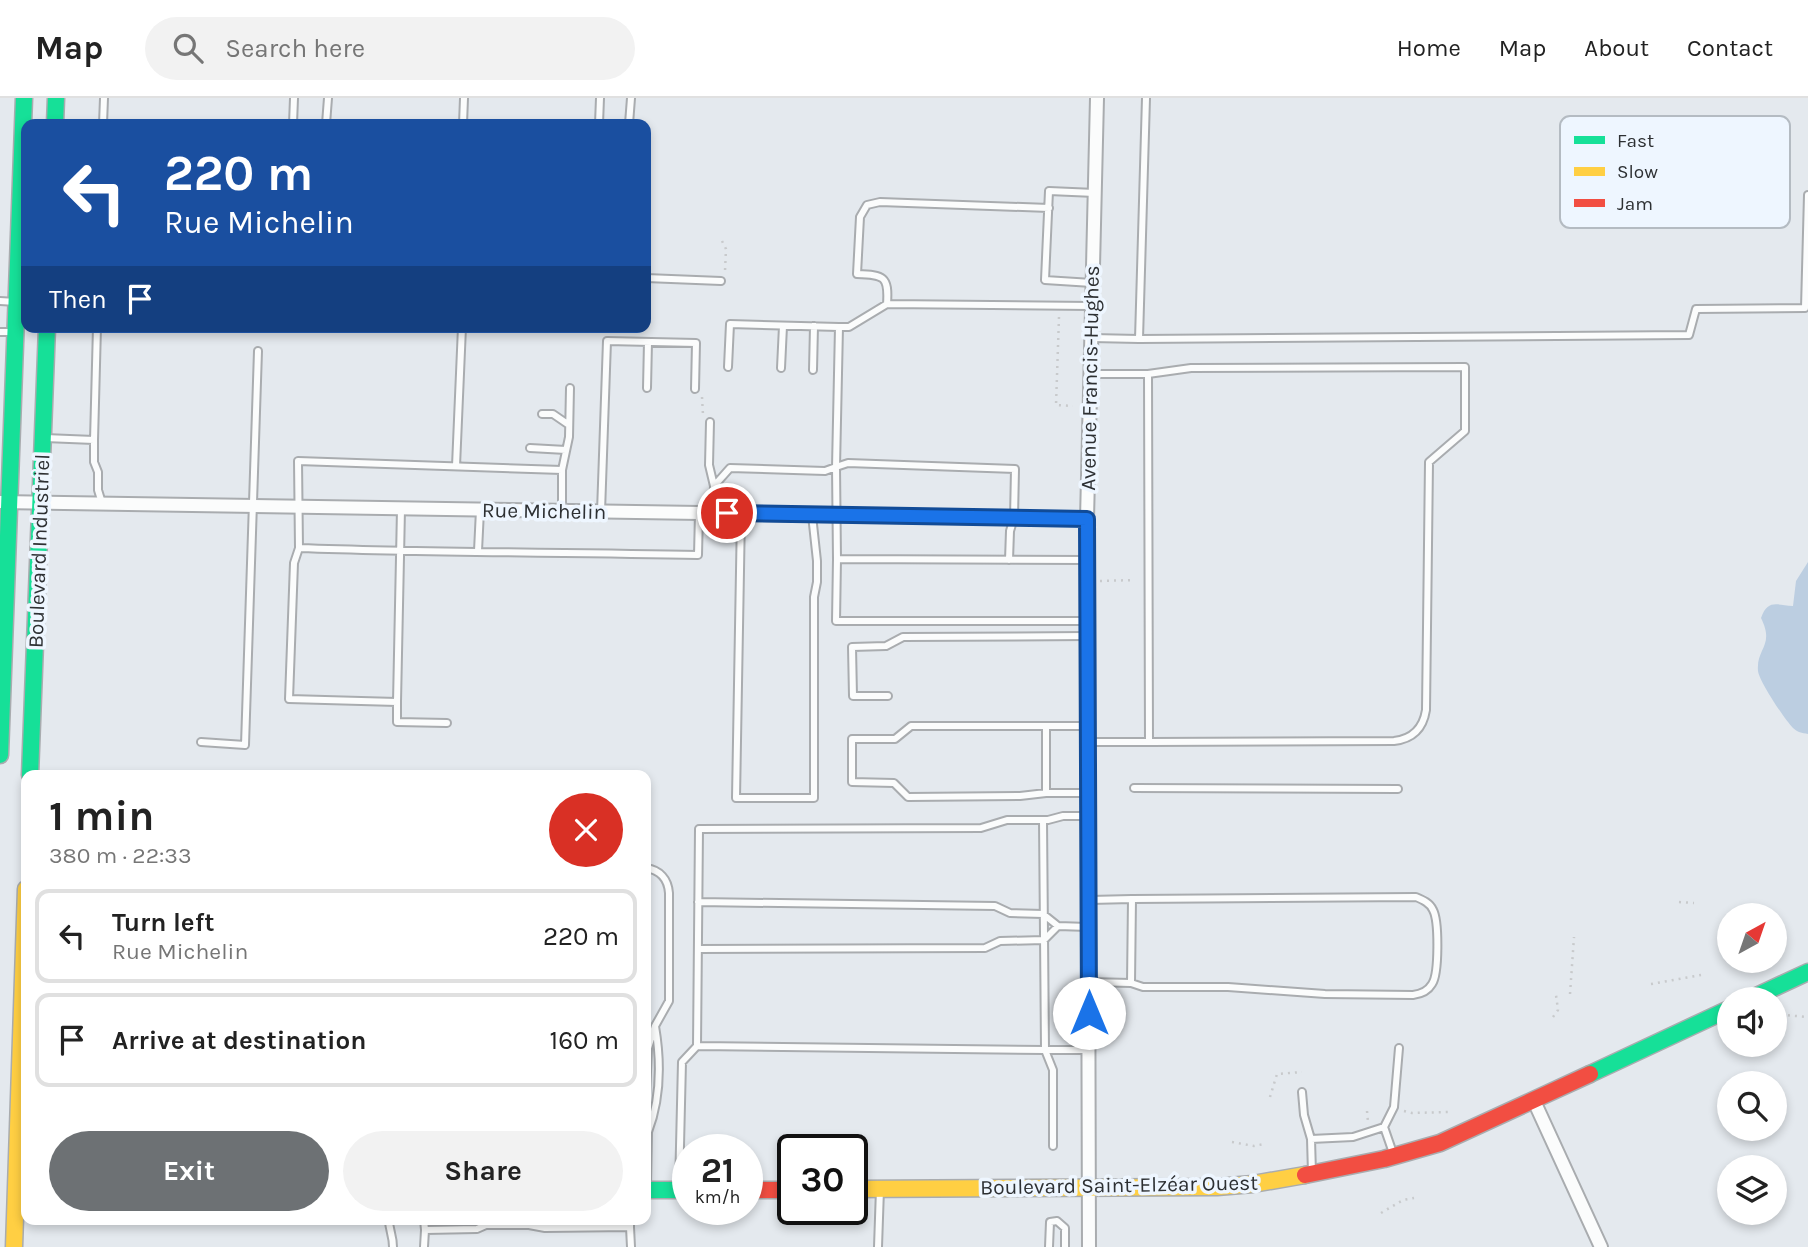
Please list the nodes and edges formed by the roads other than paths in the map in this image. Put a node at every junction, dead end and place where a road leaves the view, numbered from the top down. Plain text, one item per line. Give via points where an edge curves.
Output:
1 (24, 98) edge
2 (56, 98) edge
3 (104, 98) edge
4 (294, 98) edge
5 (328, 98) edge
6 (464, 98) edge
7 (600, 98) edge
8 (631, 98) edge
9 (1097, 98) edge
10 (1146, 98) edge
11 (22, 119) edge
12 (55, 119) edge
13 (103, 119) edge
14 (293, 119) edge
15 (326, 119) edge
16 (463, 119) edge
17 (599, 119) edge
18 (629, 119) edge
19 (21, 136) edge
20 (1094, 193) junction
21 (1808, 195) edge
22 (1049, 208) junction
23 (651, 278) edge
24 (721, 281) road end
25 (1092, 283) junction
26 (8, 301) edge
27 (887, 304) junction
28 (1091, 306) junction
29 (783, 326) junction
30 (814, 326) junction
31 (839, 327) junction
32 (8, 332) edge
33 (47, 333) edge
34 (97, 333) edge
35 (462, 333) edge
36 (1090, 338) junction
37 (1139, 339) junction
38 (648, 342) junction
39 (258, 351) dead end
40 (727, 367) dead end
41 (781, 369) dead end
42 (813, 370) dead end
43 (1089, 374) junction
44 (1148, 374) junction
45 (695, 386) road end
46 (570, 388) dead end
47 (647, 388) dead end
48 (542, 414) dead end
49 (710, 422) road end
50 (569, 425) junction
51 (43, 438) junction
52 (94, 440) junction
53 (530, 448) dead end
54 (566, 450) junction
55 (456, 466) junction
56 (836, 467) junction
57 (562, 470) junction
58 (714, 486) junction
59 (5, 503) edge
60 (40, 503) junction
61 (102, 503) junction
62 (253, 506) junction
63 (299, 507) junction
64 (401, 509) junction
65 (480, 510) junction
66 (562, 511) junction
67 (601, 512) junction
68 (699, 513) junction
69 (713, 513) junction
70 (741, 514) junction
71 (812, 515) junction
72 (836, 515) junction
73 (1014, 518) junction
74 (1087, 519) junction
75 (299, 548) junction
76 (478, 551) junction
77 (399, 552) junction
78 (837, 559) junction
79 (1010, 560) junction
80 (1087, 560) junction
81 (1088, 621) junction
82 (1088, 636) junction
83 (888, 696) dead end
84 (397, 702) junction
85 (447, 723) dead end
86 (1046, 726) junction
87 (1088, 726) junction
88 (201, 742) dead end
89 (1089, 742) junction
90 (1149, 742) junction
91 (0, 755) edge
92 (30, 770) edge
93 (1134, 788) dead end
94 (1398, 789) dead end
95 (1046, 793) junction
96 (1089, 793) junction
97 (1089, 816) junction
98 (1043, 820) junction
99 (651, 869) edge
100 (1132, 899) junction
101 (1090, 900) junction
102 (698, 902) junction
103 (1044, 914) junction
104 (1058, 926) junction
105 (1090, 927) junction
106 (1044, 940) junction
107 (698, 949) junction
108 (1808, 972) edge
109 (1089, 982) junction
110 (1131, 983) junction
111 (1775, 987) edge
112 (1717, 1015) edge
113 (655, 1026) junction
114 (651, 1039) edge
115 (21, 1042) edge
116 (697, 1046) junction
117 (1399, 1048) dead end
118 (1090, 1049) junction
119 (1045, 1050) junction
120 (1303, 1092) dead end
121 (1534, 1101) junction
122 (651, 1122) edge
123 (1384, 1127) junction
124 (683, 1134) edge
125 (1311, 1139) junction
126 (1053, 1146) dead end
127 (1395, 1156) junction
128 (1312, 1175) junction
129 (1090, 1188) junction
130 (868, 1189) edge
131 (880, 1189) junction
132 (651, 1190) edge
133 (672, 1190) edge
134 (14, 1193) edge
135 (390, 1225) edge
136 (424, 1225) edge
137 (486, 1225) edge
138 (537, 1225) edge
139 (596, 1225) edge
140 (630, 1225) edge
141 (425, 1230) junction
142 (14, 1247) edge
143 (393, 1247) edge
144 (424, 1247) edge
145 (631, 1247) edge
146 (878, 1247) edge
147 (1049, 1247) edge
148 (1065, 1247) edge
149 (1089, 1247) edge
150 (1601, 1247) edge

1 - 11 street, Boulevard Industriel
2 - 12 street
3 - 13 lane
4 - 14 lane
5 - 15 lane
6 - 16 lane
7 - 17 lane
8 - 18 lane
9 - 20 street, Avenue Francis-Hughes
10 - 37 lane
19 - 26 street, Boulevard Industriel
20 - 22 lane via 1049,191
20 - 25 street, Avenue Francis-Hughes
21 - 37 lane via 1805,308 1696,309 1689,335
22 - 25 lane via 1045,281
22 - 27 lane via 870,203 860,217 857,274 884,278
23 - 24 lane
25 - 28 street, Avenue Francis-Hughes
26 - 32 street, Boulevard Industriel
27 - 28 lane
27 - 31 lane via 849,327
28 - 36 street, Avenue Francis-Hughes
29 - 30 lane
29 - 40 lane via 730,324
29 - 41 lane
30 - 31 lane
30 - 42 lane
31 - 56 lane
32 - 59 street, Boulevard Industriel
33 - 51 street, Boulevard Industriel
34 - 52 lane
35 - 55 lane
36 - 37 lane
36 - 43 street, Avenue Francis-Hughes
38 - 45 lane via 696,343
38 - 47 lane
38 - 67 lane via 607,341
39 - 62 lane
43 - 44 lane
43 - 74 street, Avenue Francis-Hughes
44 - 90 lane
44 - 90 lane via 1191,368 1465,367 1465,431 1429,462 1426,710 1419,728 1408,738 1394,741
46 - 50 lane
48 - 50 lane via 554,414
49 - 58 lane via 709,465
50 - 54 lane
51 - 52 lane
51 - 60 street, Boulevard Industriel
52 - 61 lane
53 - 54 lane
54 - 57 lane
55 - 57 lane
55 - 63 lane via 299,461
56 - 58 lane via 825,471 730,468
56 - 72 lane
56 - 73 lane via 848,463 1015,468
57 - 66 lane
58 - 69 lane
59 - 60 street, Rue Michelin
59 - 91 street, Boulevard Industriel
60 - 61 street, Rue Michelin
60 - 92 street, Boulevard Industriel
61 - 62 street, Rue Michelin
62 - 63 street, Rue Michelin
62 - 88 lane via 245,745
63 - 64 street, Rue Michelin
63 - 75 lane
64 - 65 street, Rue Michelin
64 - 77 lane
65 - 66 street, Rue Michelin
65 - 76 lane
66 - 67 street, Rue Michelin
67 - 68 street, Rue Michelin
68 - 69 street, Rue Michelin
68 - 76 lane via 698,555
69 - 70 street, Rue Michelin
70 - 71 street, Rue Michelin
70 - 71 lane via 736,798 814,798 817,571
71 - 72 street, Rue Michelin
72 - 73 street, Rue Michelin
72 - 78 lane
73 - 74 street, Rue Michelin
73 - 79 lane
74 - 80 street, Avenue Francis-Hughes
75 - 77 lane
75 - 84 lane via 294,563 289,699
76 - 77 lane
77 - 84 lane
78 - 79 lane
78 - 81 lane via 836,621
79 - 80 lane
80 - 81 street, Avenue Francis-Hughes
81 - 82 street, Avenue Francis-Hughes
82 - 83 lane via 903,637 886,646 852,647 853,696
82 - 87 street, Avenue Francis-Hughes
84 - 85 lane via 397,722
86 - 87 lane
86 - 95 lane
86 - 95 lane via 911,726 895,739 852,739 852,782 894,783 908,797
87 - 89 street, Avenue Francis-Hughes
89 - 90 lane
89 - 96 street, Avenue Francis-Hughes
93 - 94 lane
95 - 96 lane
96 - 97 street, Avenue Francis-Hughes
97 - 98 lane
97 - 101 street, Avenue Francis-Hughes
98 - 102 lane via 1007,820 981,828 699,829
98 - 103 lane
99 - 113 lane via 663,877 669,893 669,1002
100 - 101 lane
100 - 110 lane
100 - 110 lane via 1416,897 1435,914 1436,945 1434,981 1418,995
101 - 105 street, Avenue Francis-Hughes
102 - 103 lane via 995,906 1010,914
102 - 107 lane
103 - 104 lane
103 - 106 lane
104 - 105 lane
104 - 106 lane
105 - 109 street, Avenue Francis-Hughes
106 - 107 lane via 1000,941 985,948
106 - 119 lane
107 - 116 lane
108 - 111 street
109 - 110 lane
109 - 118 street, Avenue Francis-Hughes
112 - 121 street, Boulevard Saint-Elzéar Ouest
113 - 114 lane
113 - 122 lane via 657,1108
115 - 134 street
116 - 119 lane
116 - 124 lane via 682,1062
117 - 123 lane via 1394,1107
118 - 119 lane
118 - 129 street, Avenue Francis-Hughes
119 - 126 lane via 1053,1070
120 - 125 lane
121 - 127 street, Boulevard Saint-Elzéar Ouest via 1451,1139
121 - 150 street
123 - 125 lane via 1353,1137
123 - 127 lane
125 - 128 lane
127 - 128 street, Boulevard Saint-Elzéar Ouest
128 - 129 street, Boulevard Saint-Elzéar Ouest via 1217,1187
129 - 131 street, Boulevard Saint-Elzéar Ouest
129 - 149 street, Avenue Francis-Hughes
130 - 131 street, Boulevard Saint-Elzéar Ouest
131 - 146 lane
132 - 133 street
134 - 142 street
135 - 143 lane
136 - 141 lane
137 - 141 lane
138 - 139 lane
140 - 145 lane
141 - 144 lane
147 - 148 lane via 1050,1222 1057,1221 1065,1228

